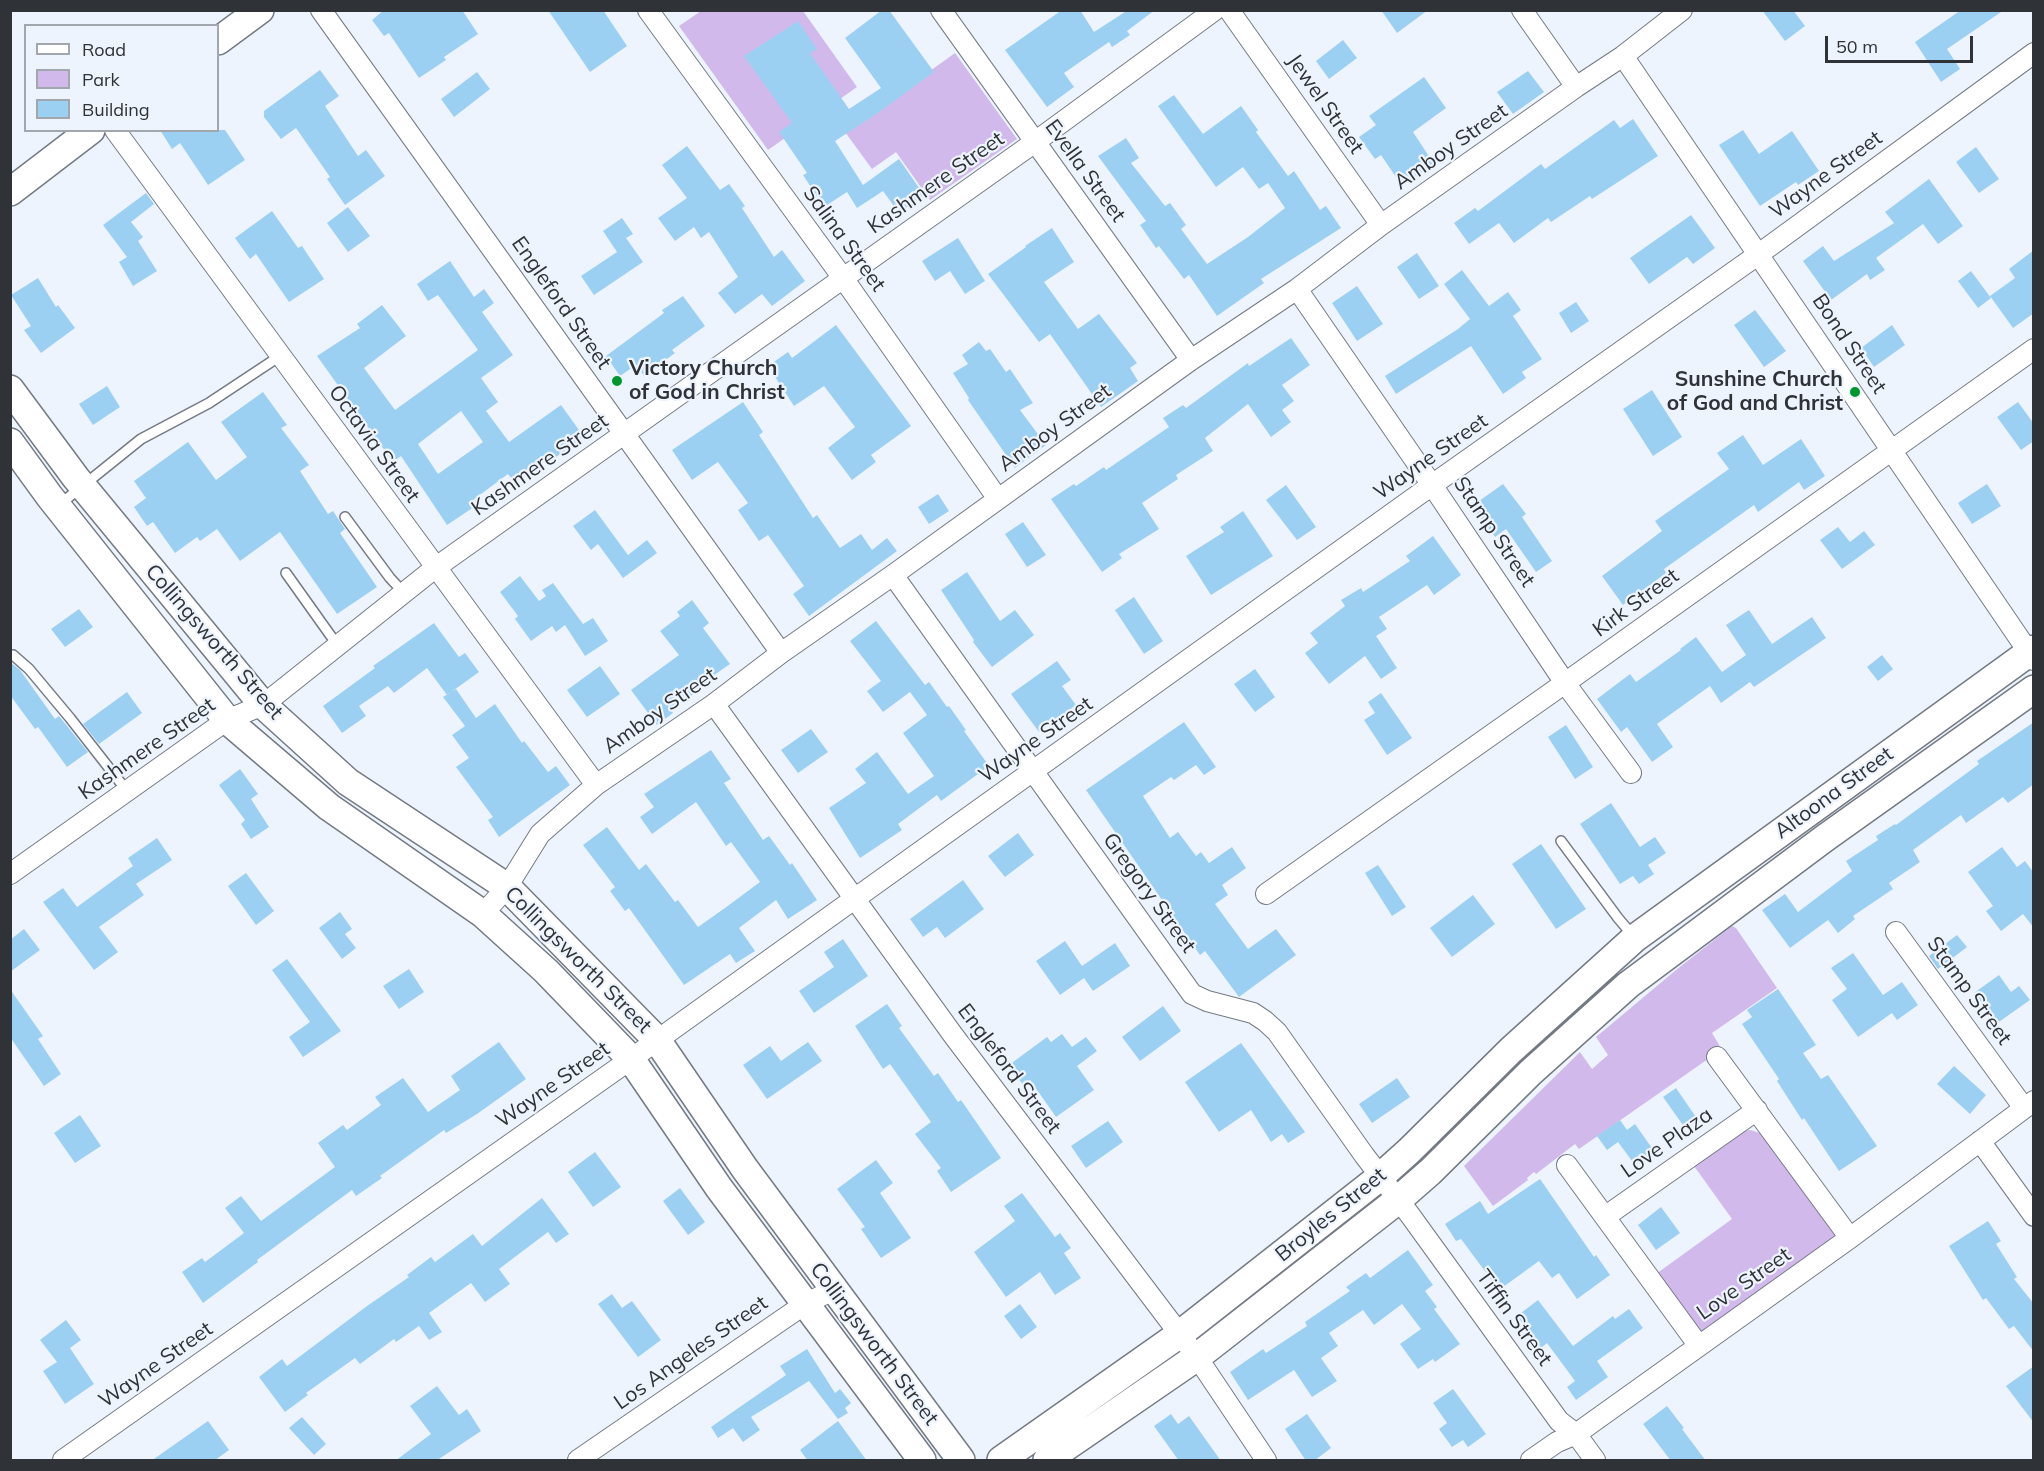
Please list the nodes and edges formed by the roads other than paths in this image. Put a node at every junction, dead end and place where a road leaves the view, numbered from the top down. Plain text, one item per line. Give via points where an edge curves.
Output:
1 (260, 10) edge
2 (321, 10) edge
3 (648, 10) edge
4 (941, 10) edge
5 (1215, 10) edge
6 (1229, 10) edge
7 (1522, 10) edge
8 (1682, 10) edge
9 (219, 40) edge
10 (2034, 53) edge
11 (1623, 56) junction
12 (1576, 87) junction
13 (88, 132) edge
14 (116, 132) edge
15 (1035, 142) junction
16 (10, 192) edge
17 (1381, 225) junction
18 (1759, 254) junction
19 (843, 278) junction
20 (1297, 289) junction
21 (2034, 349) edge
22 (280, 356) junction
23 (1191, 360) junction
24 (10, 389) edge
25 (625, 435) junction
26 (10, 442) edge
27 (1891, 451) junction
28 (1432, 485) junction
29 (82, 486) junction
30 (998, 499) junction
31 (58, 506) junction
32 (345, 517) dead end
33 (435, 568) junction
34 (286, 573) dead end
35 (893, 575) junction
36 (404, 593) junction
37 (338, 646) junction
38 (781, 653) junction
39 (2032, 654) edge
40 (13, 655) dead end
41 (1565, 683) junction
42 (2034, 689) edge
43 (714, 704) junction
44 (263, 705) junction
45 (227, 720) junction
46 (1032, 772) junction
47 (1631, 772) dead end
48 (596, 785) junction
49 (127, 791) junction
50 (1562, 841) dead end
51 (10, 874) edge
52 (507, 887) junction
53 (1266, 894) dead end
54 (853, 898) junction
55 (483, 914) junction
56 (1896, 932) dead end
57 (1635, 938) junction
58 (1654, 966) joint
59 (657, 1040) junction
60 (1718, 1056) dead end
61 (631, 1059) junction
62 (2029, 1104) edge
63 (1757, 1110) junction
64 (1980, 1141) junction
65 (1567, 1165) dead end
66 (1380, 1177) junction
67 (1398, 1200) junction
68 (1606, 1216) junction
69 (2034, 1216) edge
70 (1850, 1238) junction
71 (834, 1290) junction
72 (805, 1304) junction
73 (1180, 1334) junction
74 (1699, 1346) junction
75 (1197, 1358) junction
76 (1576, 1434) junction
77 (586, 1458) edge
78 (63, 1461) edge
79 (922, 1461) edge
80 (961, 1461) edge
81 (1001, 1461) edge
82 (1047, 1461) edge
83 (1266, 1461) edge
84 (1531, 1461) edge
85 (1595, 1461) edge

1 - 9 main road
2 - 25 street, Engleford Street
3 - 19 street, Salina Street
4 - 15 street, Evella Street
5 - 15 street, Kashmere Street
6 - 17 street, Jewel Street
7 - 12 street
8 - 11 street, Amboy Street
10 - 18 street, Wayne Street
11 - 12 street, Amboy Street
11 - 18 street, Bond Street
12 - 17 street, Amboy Street
13 - 16 main road
14 - 22 street, Octavia Street
15 - 19 street, Kashmere Street
15 - 23 street, Evella Street
17 - 20 street, Amboy Street
18 - 27 street, Bond Street
18 - 28 street, Wayne Street
19 - 25 street, Kashmere Street
19 - 30 street, Salina Street
20 - 23 street, Amboy Street
20 - 28 street, Stamp Street
21 - 27 street, Kirk Street
22 - 29 lane via 209,403 141,439
22 - 33 street, Octavia Street
23 - 30 street, Amboy Street
24 - 29 main road, Collingsworth Street
25 - 33 street, Kashmere Street
25 - 38 street, Engleford Street
26 - 31 main road, Collingsworth Street
27 - 39 street, Bond Street
27 - 41 street, Kirk Street
28 - 41 street, Stamp Street
28 - 46 street, Wayne Street
29 - 31 lane
29 - 44 main road, Collingsworth Street
30 - 35 street, Amboy Street
31 - 45 main road, Collingsworth Street
32 - 36 lane
33 - 36 street, Kashmere Street
33 - 48 street, Octavia Street
34 - 37 lane
35 - 38 street, Amboy Street
35 - 46 street, Gregory Street
36 - 37 street, Kashmere Street
37 - 44 street, Kashmere Street
38 - 43 street, Amboy Street
39 - 57 main road, Altoona Street
40 - 49 lane via 29,669
41 - 47 street, Stamp Street
41 - 53 street, Kirk Street
42 - 58 main road, Altoona Street
43 - 48 street, Amboy Street
43 - 54 street, Engleford Street
44 - 45 street, Kashmere Street
44 - 52 main road, Collingsworth Street via 348,782
45 - 49 street, Kashmere Street
45 - 55 main road, Collingsworth Street via 330,807
46 - 54 street, Wayne Street
46 - 66 street, Gregory Street via 1192,994 1253,1013 1277,1032
48 - 52 street, Amboy Street via 540,834
49 - 51 street, Kashmere Street
50 - 57 lane
52 - 55 street, Amboy Street
52 - 59 main road, Collingsworth Street
54 - 59 street, Wayne Street
54 - 73 street, Engleford Street
55 - 61 main road, Collingsworth Street via 546,971
56 - 62 street, Stamp Street
57 - 66 main road, Broyles Street via 1511,1050
58 - 67 main road, Broyles Street via 1531,1072
59 - 61 street, Wayne Street
59 - 71 main road, Collingsworth Street
60 - 63 street
61 - 72 main road, Collingsworth Street
61 - 78 street, Wayne Street
62 - 64 street, Love Street
63 - 68 street, Love Plaza
63 - 70 street
64 - 69 street
64 - 70 street, Love Street
65 - 68 street
66 - 67 street, Gregory Street
66 - 73 main road, Broyles Street
67 - 75 main road, Broyles Street
67 - 76 street, Tiffin Street via 1559,1420
68 - 74 street
70 - 74 street, Love Street
71 - 72 street, Los Angeles Street
71 - 80 main road, Collingsworth Street
72 - 77 street, Los Angeles Street
72 - 79 main road, Collingsworth Street
73 - 75 street, Engleford Street
73 - 81 main road, Broyles Street
74 - 76 street, Love Street
75 - 82 main road, Broyles Street
75 - 83 street, Engleford Street
76 - 84 street, Love Street
76 - 85 street, Tiffin Street

